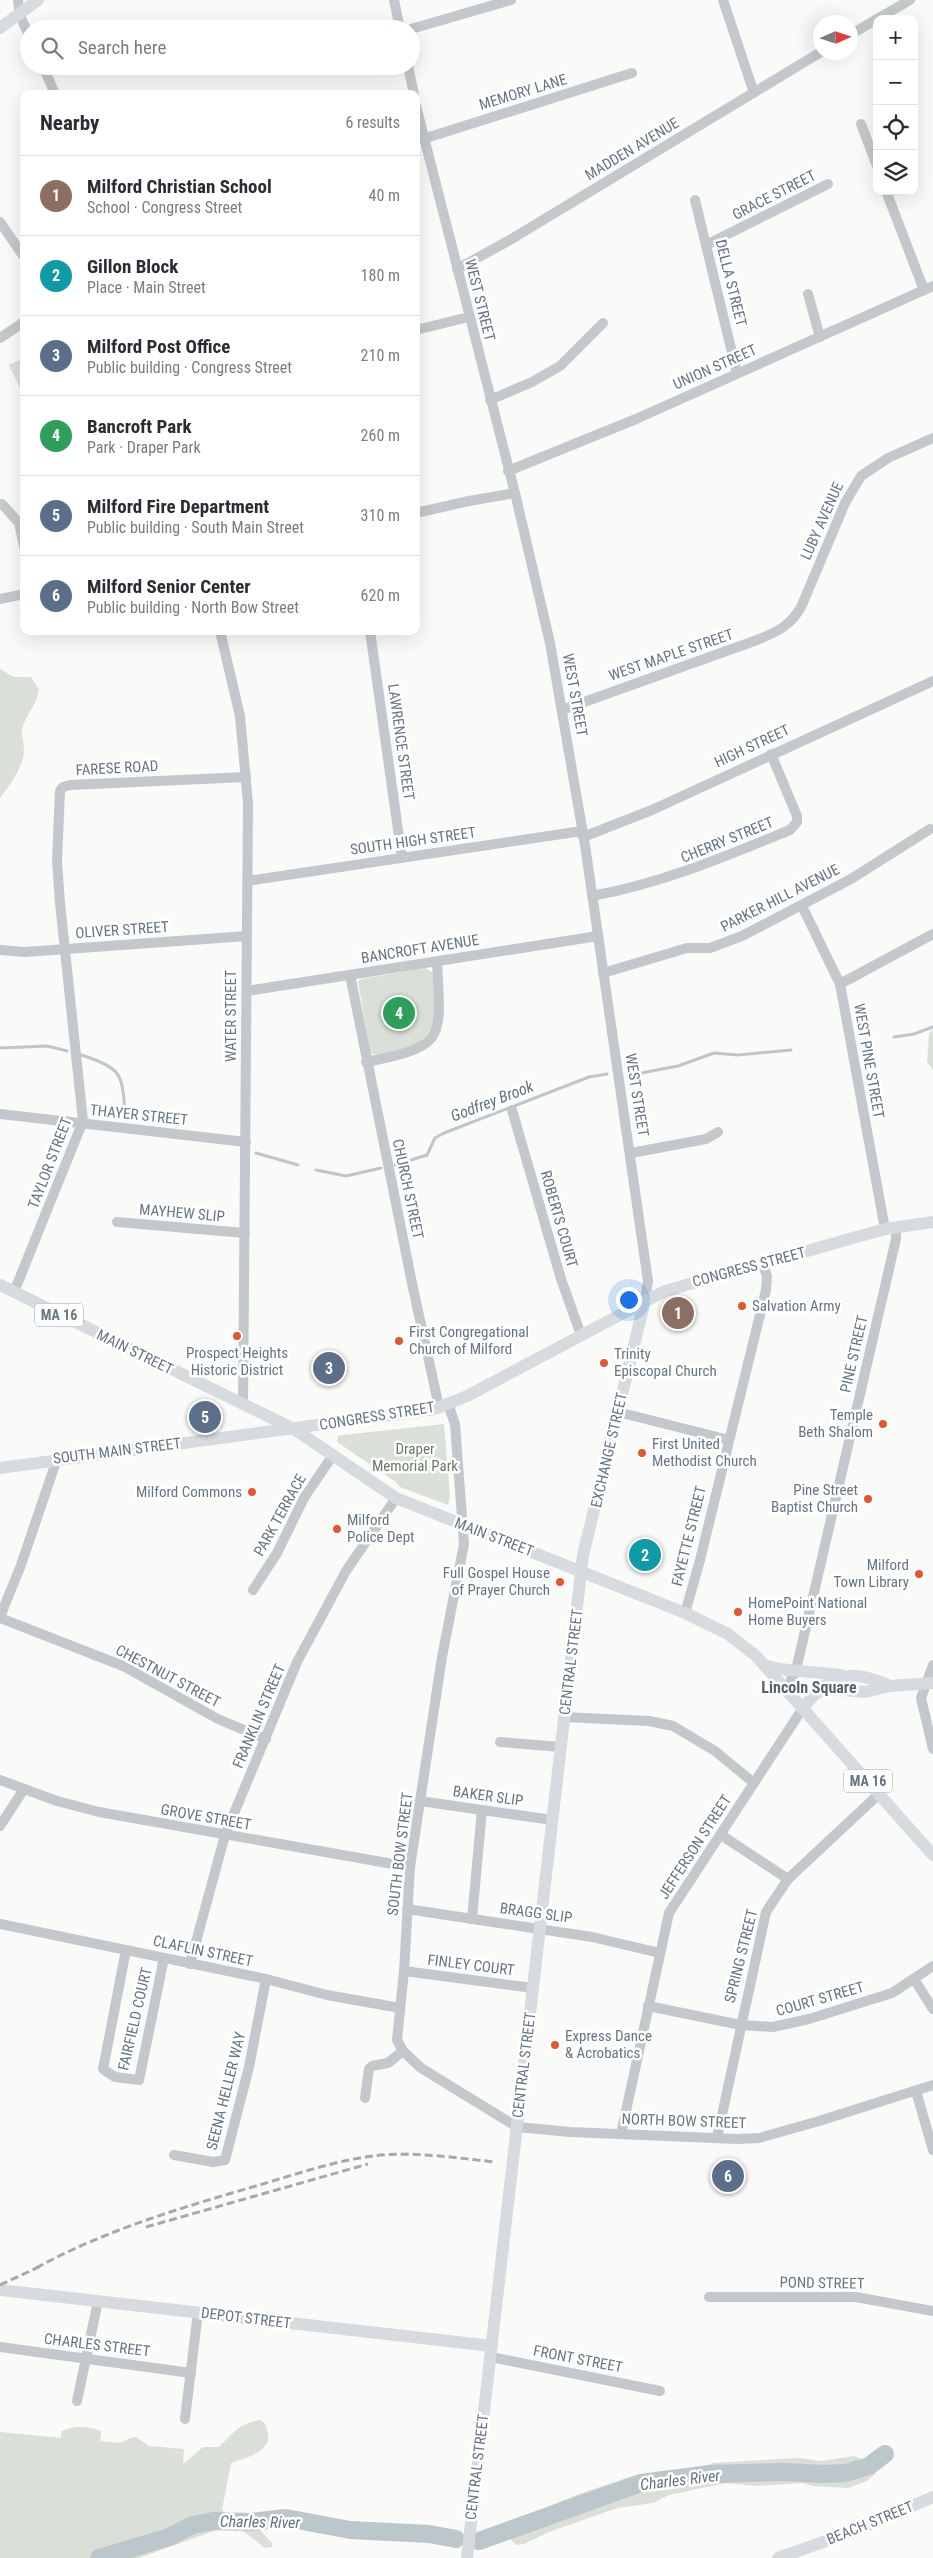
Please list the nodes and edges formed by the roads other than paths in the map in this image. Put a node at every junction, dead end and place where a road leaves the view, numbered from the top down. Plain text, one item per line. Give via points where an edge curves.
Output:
1 (18, 0) edge
2 (38, 0) edge
3 (394, 0) edge
4 (511, 0) edge
5 (723, 0) edge
6 (910, 0) edge
7 (884, 15) edge
8 (20, 16) junction
9 (22, 20) edge
10 (398, 20) edge
11 (873, 21) edge
12 (420, 26) edge
13 (0, 28) edge
14 (858, 30) edge
15 (813, 57) edge
16 (632, 73) dead end
17 (47, 75) edge
18 (410, 75) edge
19 (53, 90) edge
20 (413, 90) edge
21 (754, 93) junction
22 (861, 124) dead end
23 (420, 125) edge
24 (423, 139) junction
25 (873, 156) edge
26 (828, 184) dead end
27 (888, 195) edge
28 (694, 200) dead end
29 (0, 222) edge
30 (706, 245) junction
31 (20, 251) edge
32 (457, 268) junction
33 (929, 288) edge
34 (808, 294) dead end
35 (469, 317) junction
36 (603, 323) dead end
37 (20, 325) edge
38 (420, 329) edge
39 (820, 337) junction
40 (0, 338) edge
41 (737, 373) junction
42 (490, 400) junction
43 (933, 438) edge
44 (508, 471) junction
45 (515, 494) junction
46 (2, 504) dead end
47 (420, 513) edge
48 (20, 528) edge
49 (20, 595) edge
50 (0, 599) edge
51 (788, 625) joint
52 (221, 635) edge
53 (371, 635) edge
54 (933, 681) edge
55 (562, 710) junction
56 (770, 754) junction
57 (246, 777) junction
58 (930, 828) dead end
59 (583, 834) junction
60 (402, 858) junction
61 (247, 881) junction
62 (592, 896) junction
63 (802, 906) junction
64 (933, 934) edge
65 (247, 936) junction
66 (598, 936) junction
67 (64, 949) junction
68 (0, 950) edge
69 (437, 962) junction
70 (603, 973) junction
71 (350, 975) junction
72 (840, 984) junction
73 (246, 991) junction
74 (366, 1062) junction
75 (512, 1110) dead end
76 (0, 1114) edge
77 (82, 1124) junction
78 (718, 1132) dead end
79 (246, 1142) junction
80 (631, 1153) junction
81 (117, 1222) dead end
82 (933, 1222) edge
83 (890, 1228) junction
84 (245, 1233) junction
85 (762, 1264) junction
86 (0, 1285) edge
87 (14, 1292) junction
88 (645, 1300) junction
89 (581, 1335) junction
90 (243, 1405) junction
91 (444, 1406) junction
92 (618, 1412) junction
93 (294, 1429) junction
94 (729, 1440) junction
95 (333, 1455) junction
96 (57, 1459) junction
97 (0, 1468) edge
98 (396, 1498) junction
99 (462, 1525) junction
100 (581, 1571) junction
101 (253, 1590) dead end
102 (684, 1613) junction
103 (0, 1618) edge
104 (764, 1665) junction
105 (933, 1665) edge
106 (796, 1670) junction
107 (848, 1675) junction
108 (929, 1684) edge
109 (890, 1686) junction
110 (786, 1690) junction
111 (819, 1692) junction
112 (803, 1708) junction
113 (564, 1717) junction
114 (266, 1739) junction
115 (500, 1742) dead end
116 (561, 1747) junction
117 (933, 1749) edge
118 (0, 1780) edge
119 (754, 1783) junction
120 (24, 1789) junction
121 (879, 1794) junction
122 (420, 1801) junction
123 (482, 1810) junction
124 (552, 1820) junction
125 (0, 1826) edge
126 (721, 1834) junction
127 (225, 1835) junction
128 (933, 1855) edge
129 (410, 1867) junction
130 (788, 1879) junction
131 (407, 1909) junction
132 (472, 1919) junction
133 (0, 1924) edge
134 (540, 1929) junction
135 (126, 1950) junction
136 (660, 1953) junction
137 (164, 1958) junction
138 (190, 1964) junction
139 (933, 1966) edge
140 (404, 1971) junction
141 (266, 1979) junction
142 (914, 1979) junction
143 (533, 1988) junction
144 (648, 2006) junction
145 (400, 2008) junction
146 (933, 2008) edge
147 (740, 2025) junction
148 (403, 2051) junction
149 (933, 2085) edge
150 (916, 2091) junction
151 (365, 2098) dead end
152 (517, 2127) junction
153 (621, 2134) junction
154 (717, 2138) junction
155 (933, 2150) edge
156 (174, 2154) dead end
157 (0, 2290) edge
158 (709, 2297) dead end
159 (98, 2301) junction
160 (933, 2311) edge
161 (198, 2312) junction
162 (0, 2347) edge
163 (491, 2352) junction
164 (86, 2358) junction
165 (191, 2373) junction
166 (660, 2391) dead end
167 (77, 2401) dead end
168 (185, 2419) dead end
169 (933, 2497) edge
170 (467, 2558) edge
171 (778, 2558) edge

1 - 8 street
2 - 8 main road
3 - 10 street
4 - 12 street
5 - 21 street
6 - 7 street
8 - 9 street
8 - 13 main road
11 - 14 street
15 - 21 street, MADDEN AVENUE
16 - 24 street, MEMORY LANE
17 - 19 street
18 - 20 street
21 - 32 street, MADDEN AVENUE via 510,240
22 - 25 street
23 - 24 street, WEST STREET
24 - 32 street, WEST STREET
26 - 30 street, GRACE STREET
27 - 33 street
28 - 30 street, DELLA STREET
29 - 31 street
30 - 41 street, DELLA STREET
32 - 35 street, WEST STREET
33 - 39 street, UNION STREET
34 - 39 street
35 - 38 street
35 - 42 street, WEST STREET
36 - 42 street via 560,366
37 - 40 street
39 - 41 street, UNION STREET
41 - 44 street, UNION STREET via 636,419
42 - 44 street, WEST STREET
43 - 51 street, LUBY AVENUE via 888,458 861,476 844,503 802,605
44 - 45 street, WEST STREET
45 - 47 street
45 - 55 street, WEST STREET via 542,604
46 - 48 street
49 - 50 street
51 - 55 street, WEST MAPLE STREET via 757,640
52 - 57 street, WATER STREET via 239,709
53 - 60 street, LAWRENCE STREET
54 - 56 street, HIGH STREET
55 - 59 street, WEST STREET
56 - 59 street, HIGH STREET via 652,810
56 - 62 street, CHERRY STREET via 797,816 797,822 790,830 689,872
57 - 61 street, WATER STREET
57 - 67 street, FARESE ROAD via 63,787 58,798 57,865
58 - 63 street, PARKER HILL AVENUE
59 - 60 street, SOUTH HIGH STREET
59 - 62 street, WEST STREET
60 - 61 street, SOUTH HIGH STREET
61 - 65 street, WATER STREET
62 - 66 street, WEST STREET
63 - 70 street, PARKER HILL AVENUE via 721,945 687,948
63 - 72 street, WEST PINE STREET
64 - 72 street
65 - 67 street, OLIVER STREET
65 - 73 street, WATER STREET
66 - 69 street, BANCROFT AVENUE
66 - 70 street, WEST STREET
67 - 68 street, OLIVER STREET
67 - 77 street, TAYLOR STREET via 83,1109
69 - 71 street, BANCROFT AVENUE
69 - 74 street via 440,1017 432,1038 418,1049
70 - 80 street, WEST STREET
71 - 73 street, BANCROFT AVENUE
71 - 74 street, CHURCH STREET
72 - 83 street, WEST PINE STREET
73 - 79 street, WATER STREET
74 - 91 street, CHURCH STREET
75 - 89 street, ROBERTS COURT via 561,1279
76 - 77 street, THAYER STREET
77 - 79 street, THAYER STREET
77 - 87 street, TAYLOR STREET
78 - 80 street via 699,1140
79 - 84 street, WATER STREET
80 - 88 street, WEST STREET via 648,1281
81 - 84 street, MAYHEW SLIP
82 - 83 main road, CONGRESS STREET
83 - 85 main road, CONGRESS STREET
83 - 106 street, PINE STREET via 896,1239
84 - 90 street, WATER STREET
85 - 88 main road, CONGRESS STREET via 687,1283
85 - 94 street, FAYETTE STREET via 766,1290
86 - 87 main road, MAIN STREET / MA 16
87 - 90 main road, MAIN STREET / MA 16
88 - 89 main road, CONGRESS STREET
88 - 92 main road, EXCHANGE STREET
89 - 91 main road, CONGRESS STREET
90 - 93 main road, MAIN STREET / MA 16
91 - 93 main road, CONGRESS STREET
91 - 99 street, CHURCH STREET via 455,1424
92 - 94 street
92 - 100 main road, EXCHANGE STREET
93 - 95 main road, MAIN STREET / MA 16
93 - 96 main road, SOUTH MAIN STREET
94 - 102 street, FAYETTE STREET
95 - 98 main road, MAIN STREET / MA 16
95 - 101 street, PARK TERRACE via 304,1498 277,1553
96 - 97 main road, SOUTH MAIN STREET
96 - 103 street
98 - 99 main road, MAIN STREET / MA 16
98 - 114 street, FRANKLIN STREET via 346,1571 324,1610
99 - 100 main road, MAIN STREET / MA 16
99 - 122 street, SOUTH BOW STREET via 464,1544 442,1657
100 - 102 main road, MAIN STREET / MA 16
100 - 113 main road, CENTRAL STREET
102 - 104 main road, MAIN STREET / MA 16 via 728,1634
103 - 114 street, CHESTNUT STREET via 124,1666 218,1719
104 - 106 main road
104 - 110 main road, MAIN STREET / MA 16
105 - 108 street
106 - 107 main road
106 - 110 street, PINE STREET
107 - 109 main road via 874,1679
107 - 111 main road via 832,1679
108 - 109 main road
108 - 117 street via 922,1702
109 - 111 main road via 865,1692
110 - 112 main road, MAIN STREET / MA 16
111 - 112 main road
112 - 119 street, JEFFERSON STREET
112 - 121 main road, MAIN STREET / MA 16
113 - 116 main road, CENTRAL STREET
113 - 119 street via 649,1721 673,1726 715,1751
114 - 127 street, FRANKLIN STREET
115 - 116 street
116 - 124 main road, CENTRAL STREET
118 - 120 street, GROVE STREET
119 - 126 street, JEFFERSON STREET
120 - 125 street
120 - 127 street, GROVE STREET via 99,1812
121 - 128 main road, MAIN STREET / MA 16
121 - 130 street, SPRING STREET
122 - 123 street, BAKER SLIP
122 - 129 street, SOUTH BOW STREET
123 - 124 street, BAKER SLIP
123 - 132 street
124 - 134 main road, CENTRAL STREET
126 - 130 street
126 - 136 street, JEFFERSON STREET via 671,1910
127 - 129 street, GROVE STREET
127 - 138 street, FRANKLIN STREET
129 - 131 street, SOUTH BOW STREET
130 - 147 street, SPRING STREET via 764,1918
131 - 132 street, BRAGG SLIP
131 - 140 street, SOUTH BOW STREET
132 - 134 street, BRAGG SLIP
133 - 135 street, CLAFLIN STREET
134 - 136 street, BRAGG SLIP
134 - 143 main road, CENTRAL STREET
135 - 137 street, CLAFLIN STREET
135 - 137 street, FAIRFIELD COURT via 103,2069 115,2077 140,2080
136 - 144 street, JEFFERSON STREET
137 - 138 street, CLAFLIN STREET
138 - 141 street, CLAFLIN STREET
139 - 142 street, COURT STREET
140 - 143 street, FINLEY COURT
140 - 145 street, SOUTH BOW STREET
141 - 145 street, CLAFLIN STREET via 327,1995
141 - 156 street, SEENA HELLER WAY via 249,2067 225,2160 213,2162
142 - 146 street
142 - 147 street, COURT STREET via 892,1993 788,2025 764,2028
143 - 152 main road, CENTRAL STREET
144 - 147 street, COURT STREET
144 - 153 street, JEFFERSON STREET
145 - 148 street, SOUTH BOW STREET via 397,2040
147 - 154 street, SPRING STREET
148 - 151 street via 388,2062 369,2069
148 - 152 street via 421,2068
149 - 150 street, NORTH BOW STREET
150 - 154 street, NORTH BOW STREET via 759,2138
150 - 155 street
152 - 153 street, NORTH BOW STREET
152 - 163 main road, CENTRAL STREET
153 - 154 street, NORTH BOW STREET
157 - 159 main road, DEPOT STREET
158 - 160 street, POND STREET via 856,2297
159 - 161 main road, DEPOT STREET
159 - 164 street
161 - 163 main road, DEPOT STREET
161 - 165 street
162 - 164 street, CHARLES STREET
163 - 166 street, FRONT STREET
163 - 170 main road, CENTRAL STREET
164 - 165 street, CHARLES STREET
164 - 167 street
165 - 168 street
169 - 171 main road, BEACH STREET via 854,2531

